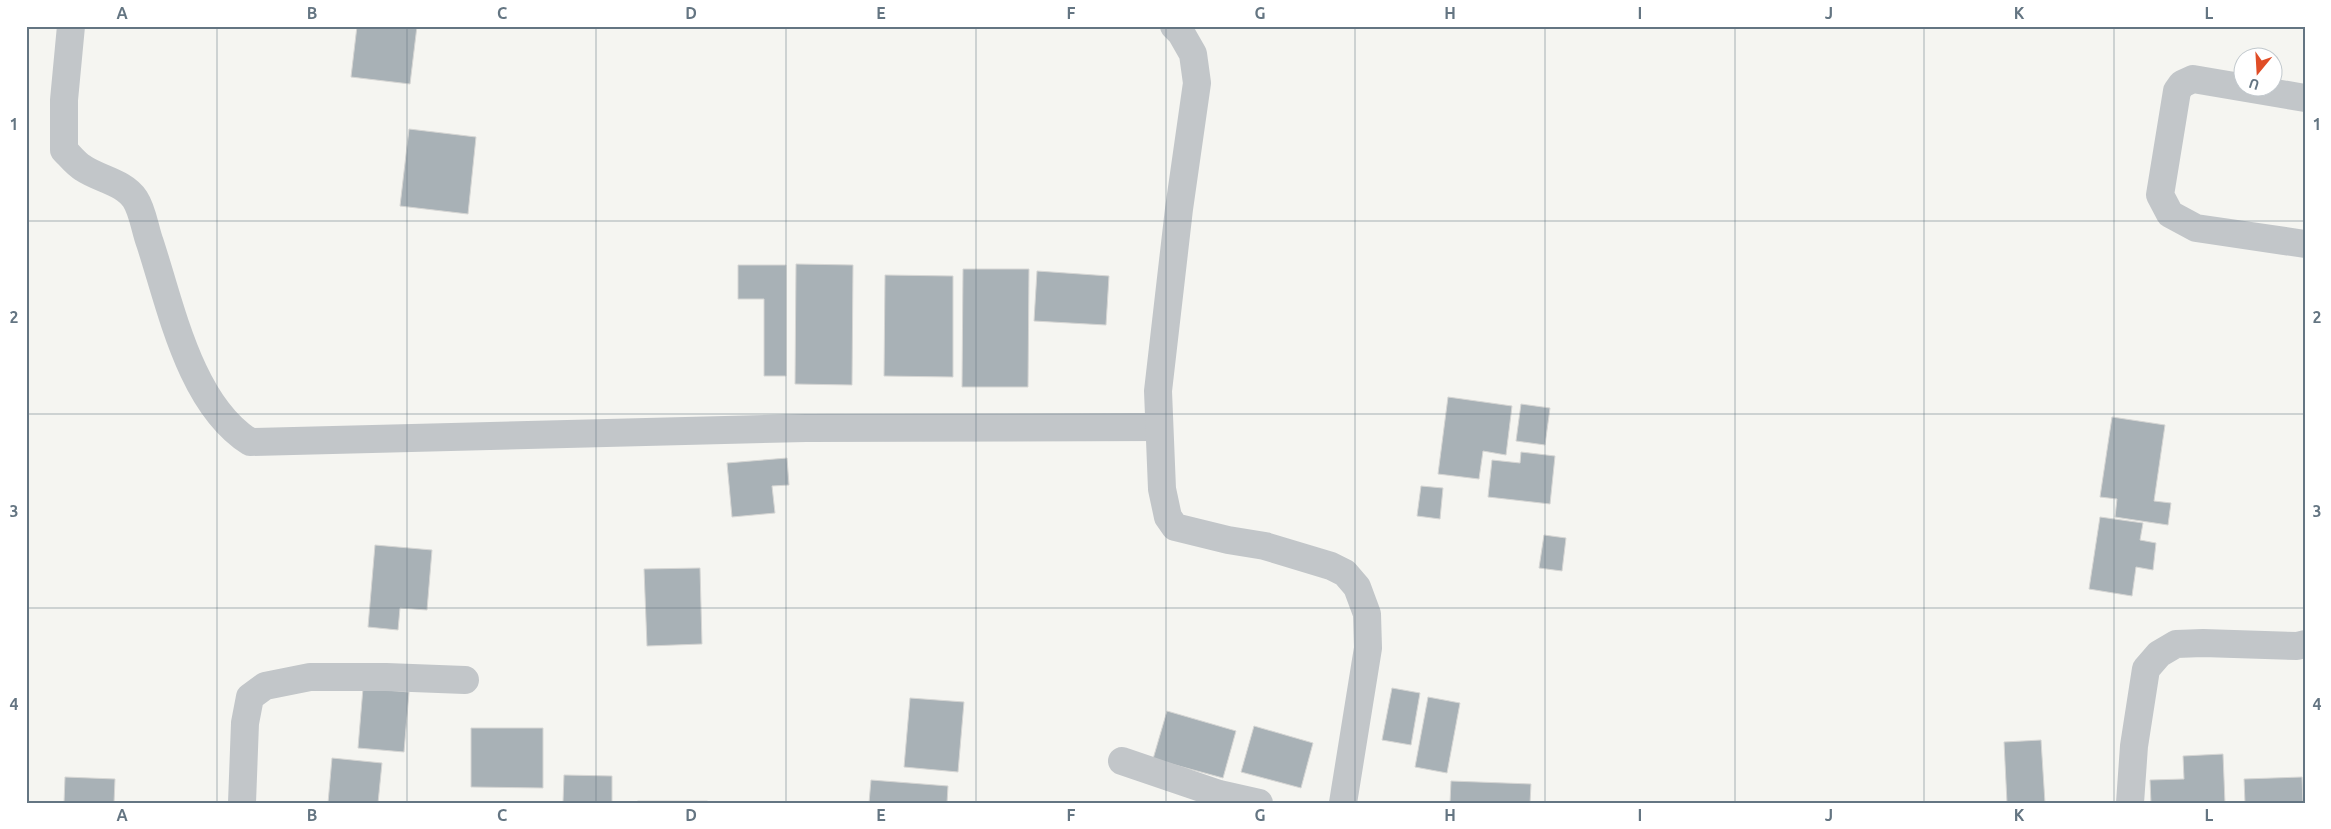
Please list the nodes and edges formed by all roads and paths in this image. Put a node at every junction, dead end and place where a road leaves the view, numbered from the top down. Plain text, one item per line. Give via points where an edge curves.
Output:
1 (71, 26) edge
2 (1174, 26) edge
3 (2305, 98) edge
4 (2305, 244) edge
5 (1159, 428) junction
6 (2305, 644) edge
7 (466, 680) dead end
8 (1122, 761) dead end
9 (242, 803) edge
10 (1259, 803) edge
11 (1343, 803) edge
12 (2130, 803) edge

1 - 5 street via 64,100 64,150 82,168 115,183 135,199 175,326 202,387 233,431 250,442 806,428
2 - 5 street via 1193,54 1197,83 1163,343 1158,391
3 - 4 street via 2193,79 2182,84 2177,91 2160,195 2170,214 2196,228
5 - 11 street via 1162,489 1168,516 1176,527 1265,546 1331,566 1345,573 1357,587 1367,614 1368,648
6 - 12 street via 2176,644 2159,654 2146,670 2134,746
7 - 9 street via 310,678 265,686 250,698
8 - 10 street via 1218,794

